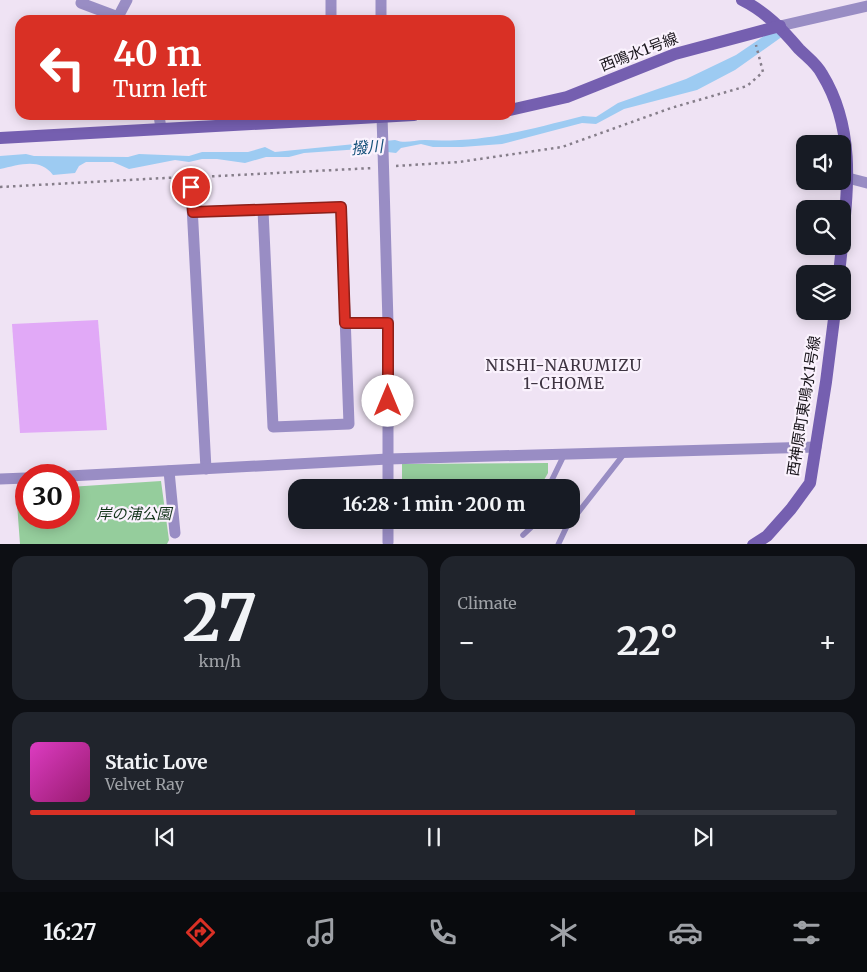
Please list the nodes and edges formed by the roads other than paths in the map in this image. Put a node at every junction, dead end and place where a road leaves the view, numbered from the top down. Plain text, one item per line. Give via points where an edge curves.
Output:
1 (127, 0) edge
2 (331, 0) edge
3 (381, 0) edge
4 (742, 0) edge
5 (81, 3) dead end
6 (867, 6) edge
7 (110, 15) edge
8 (121, 15) edge
9 (331, 15) edge
10 (381, 15) edge
11 (780, 26) junction
12 (515, 109) edge
13 (160, 120) edge
14 (300, 120) edge
15 (382, 120) edge
16 (161, 129) junction
17 (845, 135) edge
18 (0, 138) edge
19 (851, 179) edge
20 (192, 180) road end
21 (867, 182) edge
22 (263, 210) junction
23 (193, 212) junction
24 (833, 320) edge
25 (345, 323) junction
26 (388, 323) junction
27 (816, 447) junction
28 (565, 453) junction
29 (624, 454) junction
30 (388, 459) junction
31 (206, 469) junction
32 (169, 471) junction
33 (80, 475) edge
34 (15, 478) edge
35 (0, 479) edge
36 (388, 479) edge
37 (552, 479) edge
38 (388, 529) edge
39 (529, 529) edge
40 (176, 533) dead end
41 (523, 535) dead end
42 (388, 542) dead end
43 (558, 544) edge
44 (753, 544) edge

1 - 8 street
2 - 9 street
3 - 10 street
4 - 11 street
5 - 7 street
6 - 11 street
11 - 12 street, 西鳴水1号線 via 676,54 567,97
11 - 17 street via 821,72 834,96
13 - 16 street
14 - 16 street
15 - 26 street
16 - 18 street
19 - 21 street
20 - 23 street
22 - 23 street
22 - 25 street via 341,207
22 - 25 street via 273,427 350,424
23 - 31 street
24 - 27 street, 西神原町東鳴水1号線
25 - 26 street
26 - 30 street
27 - 29 street
27 - 44 street, 西神原町東鳴水1号線 via 810,482 792,509 767,536
28 - 29 street
28 - 30 street
28 - 37 lane
29 - 43 lane via 566,528
30 - 31 street
30 - 36 street
31 - 32 street
32 - 33 street
32 - 40 street
34 - 35 street
38 - 42 street
39 - 41 lane

